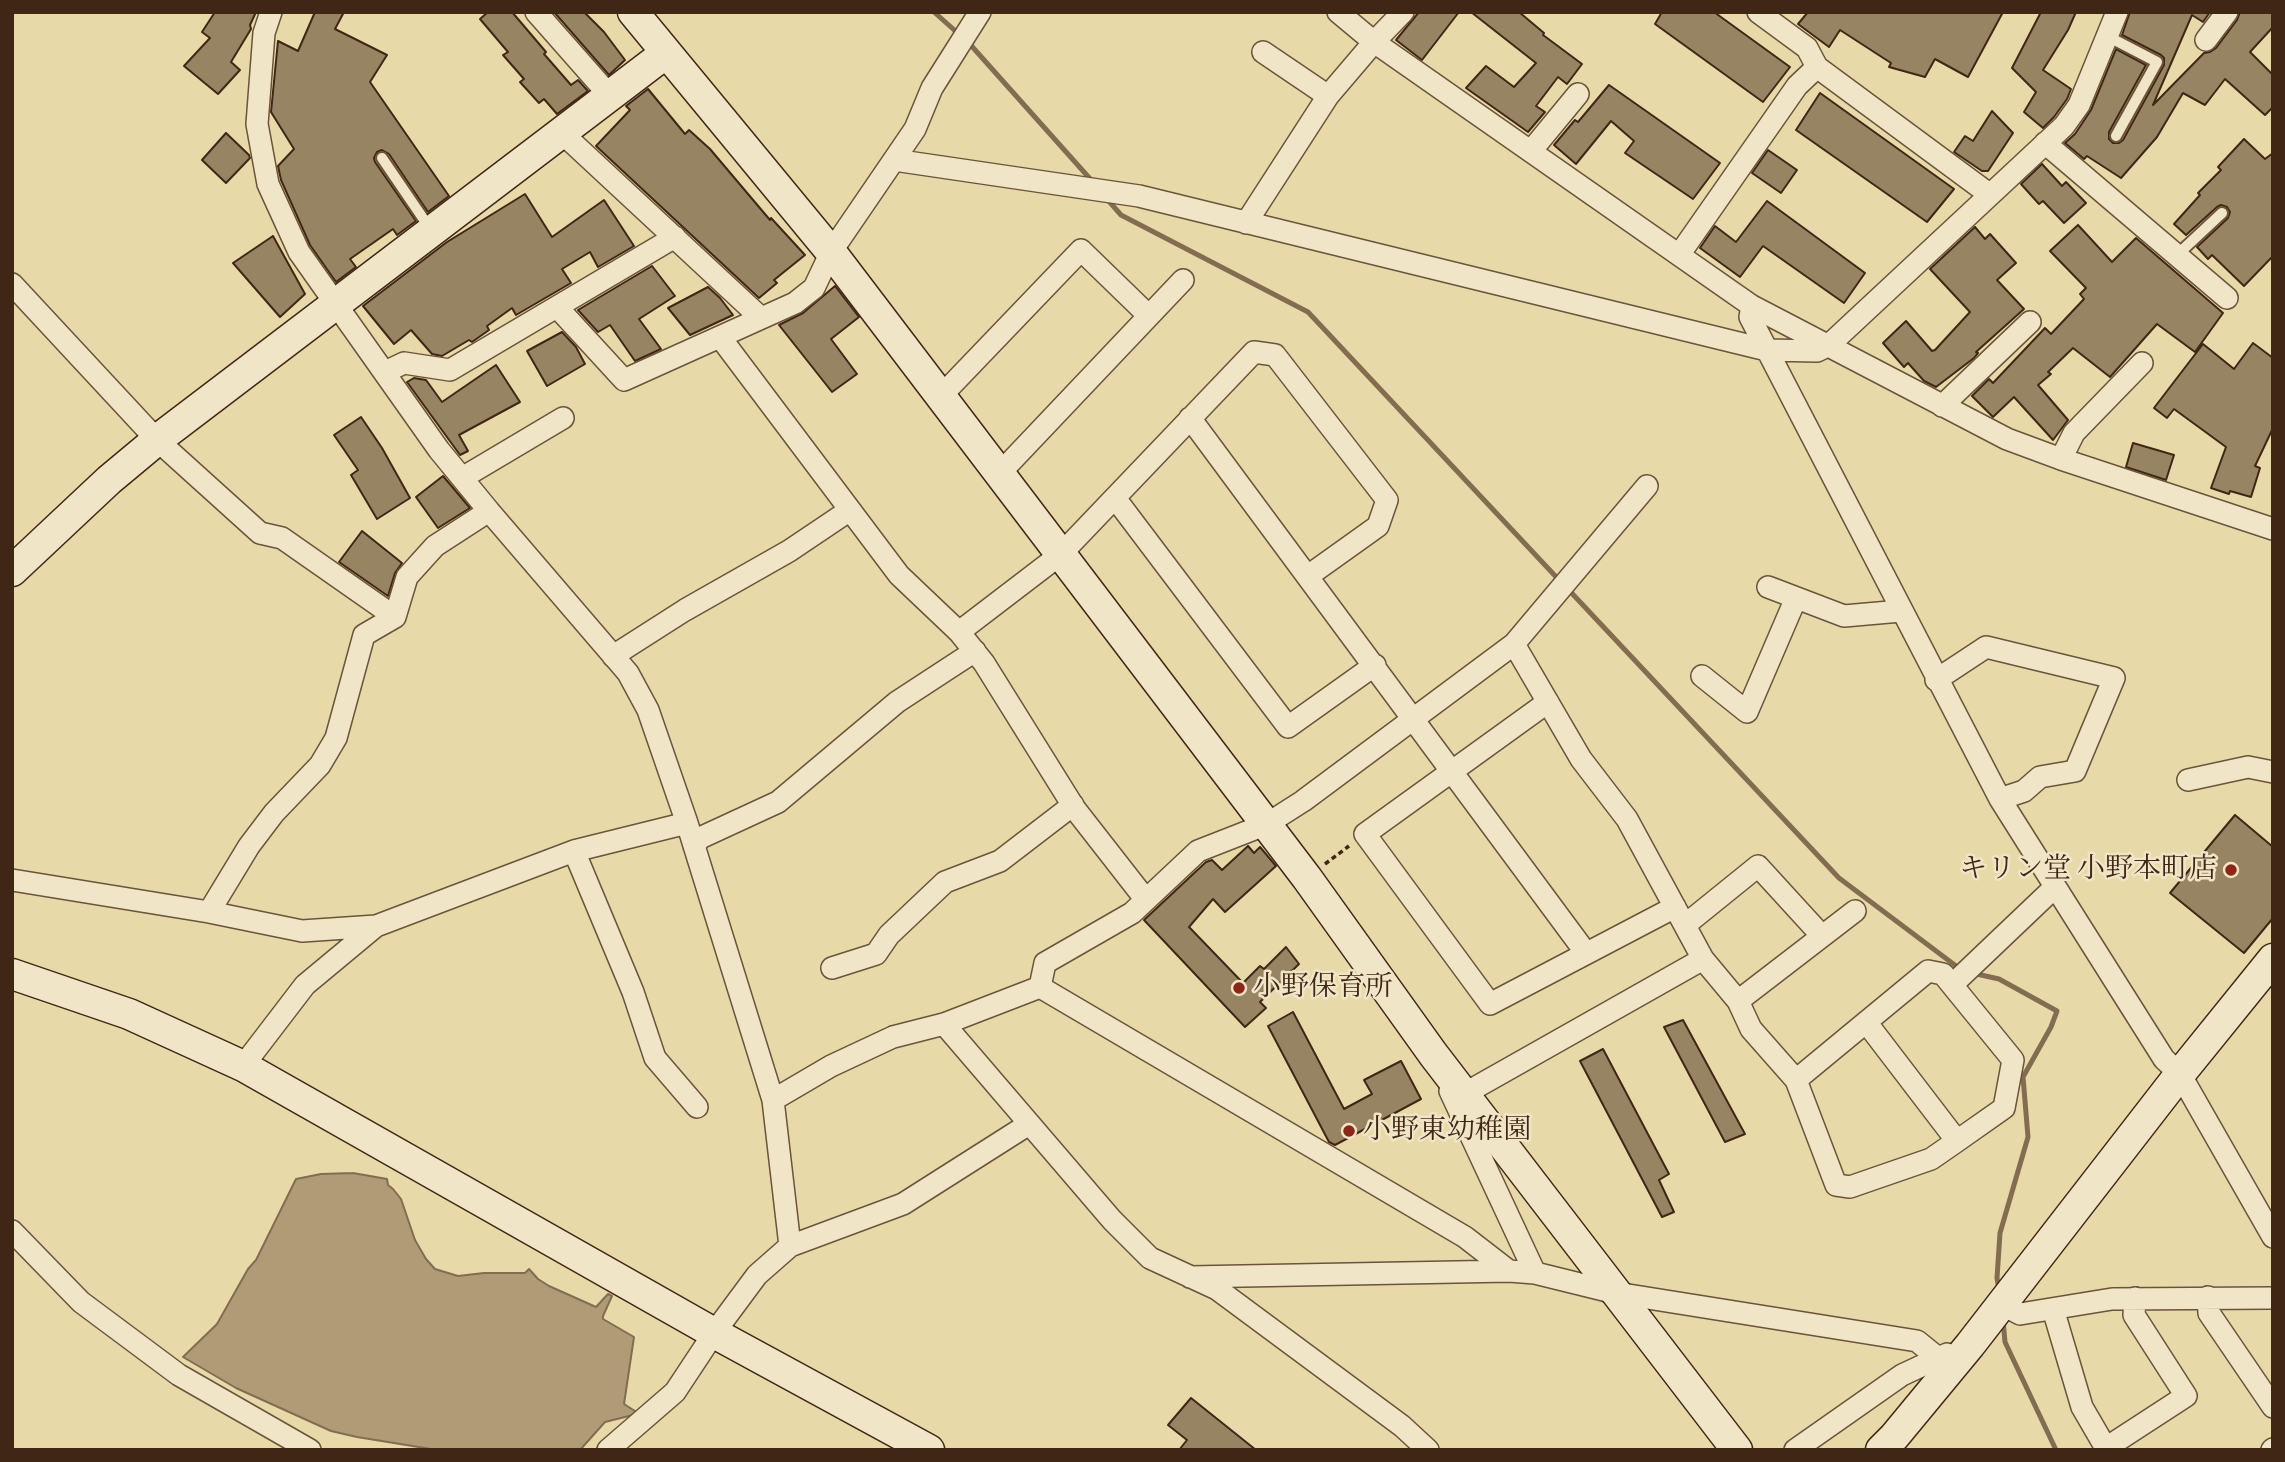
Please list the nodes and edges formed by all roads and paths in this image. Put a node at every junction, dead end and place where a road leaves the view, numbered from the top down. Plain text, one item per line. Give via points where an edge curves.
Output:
1 (271, 12) edge
2 (536, 12) edge
3 (633, 12) edge
4 (980, 12) edge
5 (1338, 12) edge
6 (1403, 12) edge
7 (1758, 12) edge
8 (2227, 12) edge
9 (2114, 13) edge
10 (2107, 36) junction
11 (2206, 40) dead end
12 (1374, 42) junction
13 (1264, 52) dead end
14 (666, 53) junction
15 (1817, 67) junction
16 (1578, 94) dead end
17 (610, 96) junction
18 (1328, 96) junction
19 (562, 132) junction
20 (2116, 136) dead end
21 (2045, 144) junction
22 (1531, 151) junction
23 (382, 158) dead end
24 (894, 160) junction
25 (1989, 194) junction
26 (2222, 213) dead end
27 (1246, 223) junction
28 (432, 232) junction
29 (675, 237) junction
30 (831, 252) junction
31 (1679, 255) junction
32 (2177, 256) junction
33 (1183, 280) dead end
34 (12, 284) edge
35 (2227, 298) dead end
36 (336, 305) junction
37 (1752, 306) junction
38 (557, 307) junction
39 (1149, 316) junction
40 (761, 318) junction
41 (2030, 321) dead end
42 (720, 337) junction
43 (1829, 345) junction
44 (1767, 350) junction
45 (2142, 363) dead end
46 (386, 372) junction
47 (941, 396) junction
48 (1942, 406) junction
49 (563, 418) dead end
50 (1191, 418) junction
51 (157, 440) junction
52 (2061, 459) junction
53 (1000, 473) junction
54 (462, 478) junction
55 (1647, 486) dead end
56 (1115, 498) junction
57 (850, 510) junction
58 (488, 511) junction
59 (2273, 529) edge
60 (1061, 554) junction
61 (12, 571) edge
62 (1308, 576) junction
63 (1768, 587) dead end
64 (1796, 598) junction
65 (1901, 611) junction
66 (394, 617) junction
67 (959, 632) junction
68 (1514, 644) junction
69 (975, 651) junction
70 (613, 656) junction
71 (1374, 665) junction
72 (1702, 676) dead end
73 (1936, 680) junction
74 (1548, 702) junction
75 (1414, 718) junction
76 (1452, 771) junction
77 (2273, 772) edge
78 (2188, 780) dead end
79 (2000, 799) junction
80 (1073, 805) junction
81 (687, 824) junction
82 (1267, 824) junction
83 (1365, 834) junction
84 (694, 846) junction
85 (574, 850) junction
86 (1307, 877) junction
87 (12, 880) edge
88 (2055, 887) junction
89 (1146, 900) junction
90 (1855, 911) dead end
91 (209, 912) junction
92 (1680, 916) junction
93 (376, 926) junction
94 (1822, 936) junction
95 (1586, 953) junction
96 (1703, 959) junction
97 (2273, 959) edge
98 (832, 968) dead end
99 (12, 974) edge
100 (1952, 985) junction
101 (1040, 988) junction
102 (1738, 1001) junction
103 (1866, 1022) junction
104 (944, 1024) junction
105 (1433, 1054) junction
106 (243, 1066) junction
107 (2180, 1074) junction
108 (1796, 1080) junction
109 (1464, 1094) junction
110 (773, 1100) junction
111 (697, 1107) dead end
112 (1029, 1124) junction
113 (1957, 1142) junction
114 (12, 1231) edge
115 (2273, 1237) edge
116 (790, 1246) junction
117 (1510, 1271) junction
118 (1535, 1273) junction
119 (1190, 1277) junction
120 (1616, 1293) junction
121 (2208, 1297) junction
122 (2135, 1298) junction
123 (2273, 1298) edge
124 (2001, 1304) junction
125 (2053, 1309) junction
126 (714, 1333) junction
127 (1970, 1345) junction
128 (1938, 1358) junction
129 (2273, 1407) edge
130 (2107, 1449) edge
131 (310, 1450) edge
132 (608, 1450) edge
133 (929, 1450) edge
134 (1428, 1450) edge
135 (1737, 1450) edge
136 (1795, 1450) edge
137 (1881, 1450) edge

1 - 36 street via 264,33 257,124 268,184 299,252
2 - 17 street
3 - 14 street
4 - 24 street
5 - 12 street
6 - 12 street
7 - 15 street via 1807,48
8 - 11 street
9 - 10 street
10 - 20 lane via 2157,62
10 - 21 street via 2079,105
12 - 18 street
12 - 22 street
13 - 18 street
14 - 17 street
14 - 30 street
15 - 25 street
15 - 31 street via 1797,86
16 - 22 street
17 - 19 street
18 - 27 street
19 - 28 street
19 - 29 street
21 - 25 street
21 - 32 street
22 - 31 street
23 - 28 lane
24 - 27 street via 1139,196
24 - 30 street
25 - 43 street
26 - 32 lane
27 - 44 street
28 - 36 street
29 - 38 street
29 - 40 street
30 - 40 street via 814,288 795,303
30 - 47 street
31 - 37 street
32 - 35 street
33 - 39 street
34 - 51 street
36 - 46 street
36 - 51 street
37 - 43 street
37 - 44 street via 1750,317
38 - 42 street via 624,380
38 - 46 street via 450,370 404,363
39 - 47 street via 1081,250
39 - 53 street
40 - 42 street
41 - 48 street
42 - 57 street
43 - 44 street via 1817,351
43 - 48 street
44 - 65 street
45 - 52 street via 2074,433
46 - 54 street
47 - 53 street
48 - 52 street via 2007,439
49 - 54 street
50 - 56 street
50 - 62 street
50 - 62 street via 1254,352 1275,355 1387,499 1378,526
51 - 61 street
51 - 66 street via 260,533 282,538
52 - 59 street
53 - 60 street
54 - 58 street
55 - 68 street
56 - 60 street
56 - 71 street via 1288,727
57 - 67 street via 899,575
57 - 70 street
58 - 66 street via 435,546 407,577
58 - 70 street
60 - 67 street
60 - 82 street
62 - 71 street
63 - 64 street
64 - 65 street via 1844,616
64 - 72 street via 1747,712
65 - 73 street
66 - 91 street via 364,635 336,738 320,765 249,846
67 - 69 street
68 - 74 street
68 - 75 street
69 - 80 street
69 - 84 street via 897,702 778,802 700,838
70 - 81 street via 648,710
71 - 75 street
73 - 79 street
73 - 79 street via 1986,647 2114,678 2075,771 2040,777 2024,791
74 - 76 street
74 - 92 street via 1581,759 1627,819
75 - 76 street
75 - 82 street
76 - 83 street
76 - 95 street
77 - 78 street via 2248,767
79 - 88 street
80 - 89 street
80 - 98 street via 1000,861 945,881 889,935 876,954
81 - 84 street
81 - 85 street
82 - 86 street
82 - 89 street via 1198,851
83 - 86 path
83 - 95 street via 1490,1004
84 - 110 street
85 - 93 street
85 - 111 street via 655,1058
86 - 105 street
87 - 91 street
88 - 100 street
88 - 107 street via 2164,1059
89 - 101 street via 1132,913 1045,963
90 - 94 street
91 - 93 street via 302,931
92 - 94 street via 1758,866
92 - 95 street
92 - 96 street
93 - 106 street via 305,985
94 - 102 street
96 - 102 street
96 - 109 street
97 - 107 street
99 - 106 street via 129,1014
100 - 103 street via 1943,974 1928,971
100 - 113 street via 2013,1060 2004,1108
101 - 104 street
101 - 117 street via 1465,1237
102 - 108 street via 1751,1029
103 - 108 street
103 - 113 street
104 - 110 street via 893,1037
104 - 112 street
105 - 109 street
105 - 118 street
106 - 126 street
107 - 115 street
107 - 124 street
108 - 113 street via 1836,1185 1850,1187 1931,1159
109 - 120 street
110 - 116 street
112 - 116 street via 903,1204
112 - 119 street via 1150,1258
114 - 131 street via 81,1302 157,1359
116 - 126 street via 757,1275
117 - 118 street
117 - 119 street
118 - 120 street
119 - 134 street via 1217,1289
120 - 128 street via 1917,1341
120 - 135 street
121 - 122 street
121 - 123 street
121 - 129 street via 2209,1313
122 - 125 street
122 - 130 street via 2134,1315 2186,1396
124 - 125 street via 2020,1314
124 - 127 street
125 - 130 street via 2082,1407
126 - 132 street via 675,1392
126 - 133 street
127 - 128 street
127 - 137 street
128 - 136 street via 1902,1375

